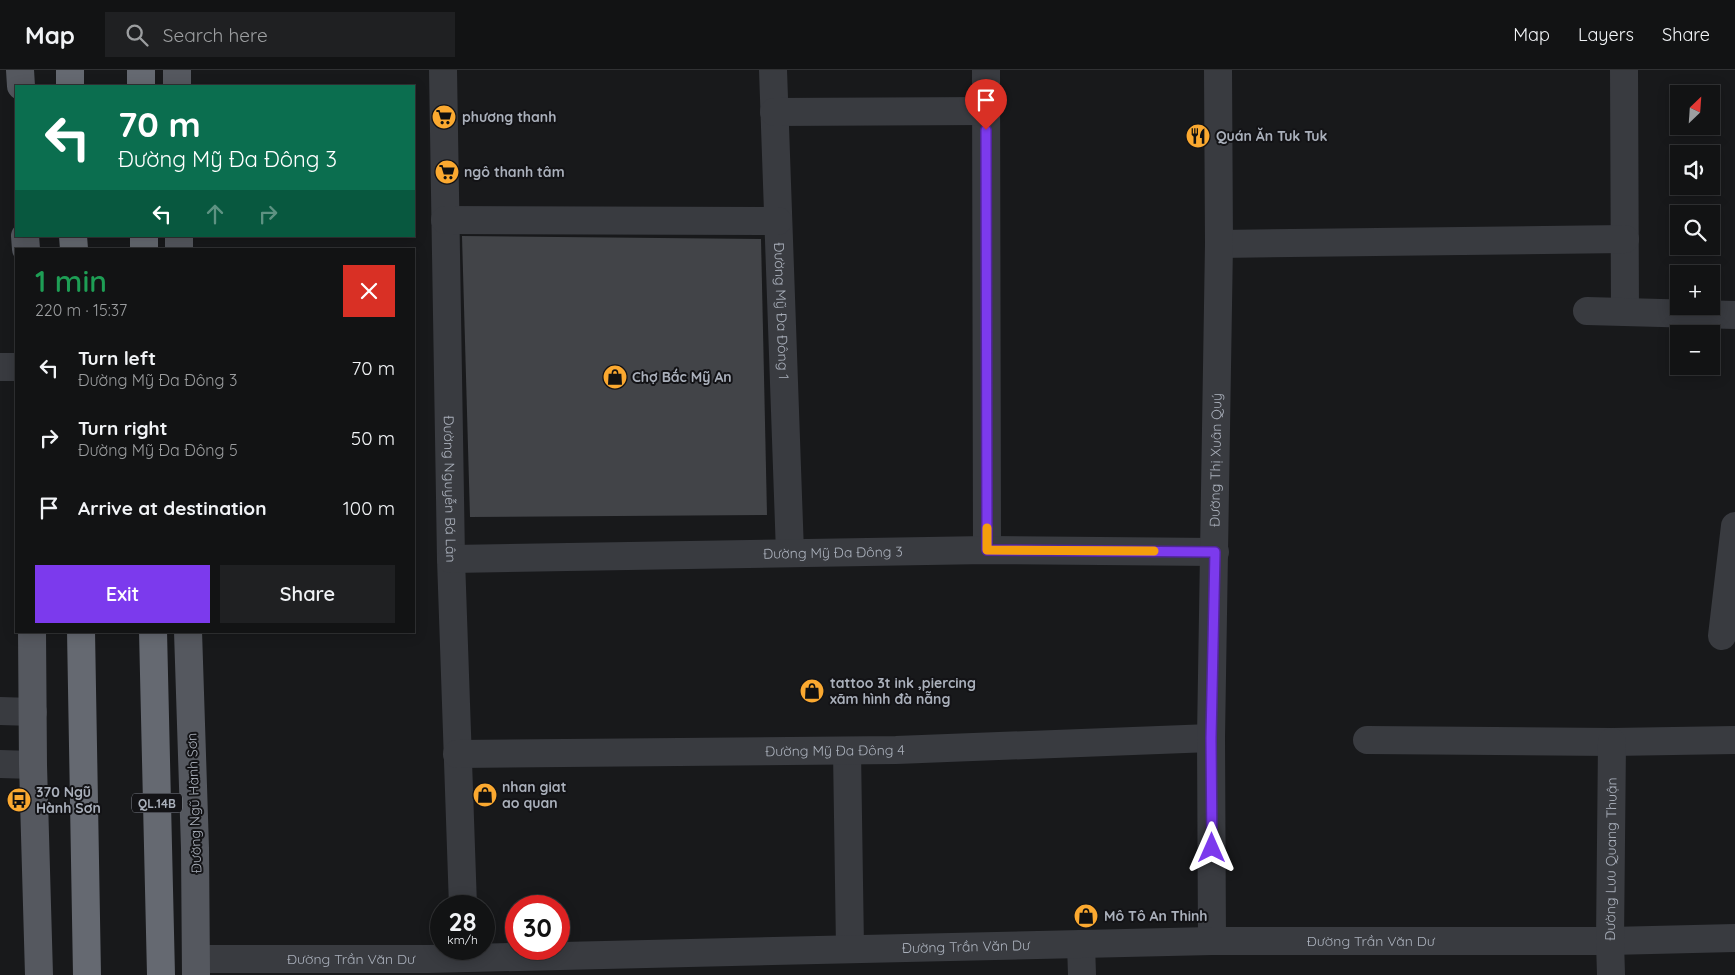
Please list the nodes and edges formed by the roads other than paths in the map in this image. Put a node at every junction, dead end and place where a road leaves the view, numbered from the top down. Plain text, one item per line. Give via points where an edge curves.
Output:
1 (20, 70) edge
2 (70, 70) edge
3 (140, 70) edge
4 (176, 70) edge
5 (443, 70) edge
6 (773, 70) edge
7 (986, 70) edge
8 (1218, 70) edge
9 (1624, 70) edge
10 (21, 85) edge
11 (70, 85) edge
12 (141, 85) edge
13 (177, 85) edge
14 (986, 110) junction
15 (774, 112) junction
16 (445, 220) junction
17 (778, 220) junction
18 (1625, 239) junction
19 (1219, 244) junction
20 (1588, 311) dead end
21 (1626, 312) junction
22 (1735, 315) edge
23 (0, 367) edge
24 (15, 367) edge
25 (1735, 526) edge
26 (987, 550) junction
27 (1215, 552) junction
28 (790, 553) junction
29 (451, 558) junction
30 (32, 633) edge
31 (81, 633) edge
32 (153, 633) edge
33 (188, 633) edge
34 (1722, 636) dead end
35 (0, 711) edge
36 (32, 712) junction
37 (1211, 738) junction
38 (1367, 740) dead end
39 (1735, 740) edge
40 (1612, 742) junction
41 (847, 751) junction
42 (457, 754) junction
43 (0, 764) edge
44 (33, 765) junction
45 (463, 895) edge
46 (1735, 938) edge
47 (1212, 940) junction
48 (1610, 941) junction
49 (1081, 944) junction
50 (850, 948) junction
51 (495, 953) edge
52 (430, 959) edge
53 (196, 967) edge
54 (39, 975) edge
55 (87, 975) edge
56 (161, 975) edge
57 (1082, 975) edge
58 (1611, 975) edge

1 - 10 main road
2 - 11 highway
3 - 12 highway
4 - 13 main road
5 - 16 street, Đường Nguyễn Bá Lân
6 - 15 street, Đường Mỹ Đa Đông 1
7 - 14 street
8 - 19 street, Đường Thị Xuân Quý
9 - 18 street
14 - 15 street
14 - 26 street
15 - 17 street, Đường Mỹ Đa Đông 1
16 - 17 street
16 - 29 street, Đường Nguyễn Bá Lân
17 - 28 street, Đường Mỹ Đa Đông 1
18 - 19 street
18 - 21 street
19 - 27 street, Đường Thị Xuân Quý
20 - 21 street
21 - 22 street
23 - 24 street
25 - 34 street
26 - 27 street, Đường Mỹ Đa Đông 3
26 - 28 street, Đường Mỹ Đa Đông 3
27 - 37 street, Đường Thị Xuân Quý
28 - 29 street, Đường Mỹ Đa Đông 3
29 - 42 street, Đường Nguyễn Bá Lân
30 - 36 main road
31 - 55 highway
32 - 56 highway, QL.14B
33 - 53 main road, Đường Ngũ Hành Sơn via 196,848
35 - 36 street
36 - 44 main road
37 - 41 street, Đường Mỹ Đa Đông 4
37 - 47 street, Đường Thị Xuân Quý
38 - 40 street
39 - 40 street
40 - 48 street, Đường Lưu Quang Thuận
41 - 42 street, Đường Mỹ Đa Đông 4
41 - 50 street
42 - 45 street, Đường Nguyễn Bá Lân
43 - 44 street
44 - 54 main road
46 - 48 street, Đường Trần Văn Dư
47 - 48 street, Đường Trần Văn Dư
47 - 49 street, Đường Trần Văn Dư
48 - 58 street, Đường Lưu Quang Thuận
49 - 50 street, Đường Trần Văn Dư
49 - 57 street
50 - 51 street, Đường Trần Văn Dư
52 - 53 street, Đường Trần Văn Dư

